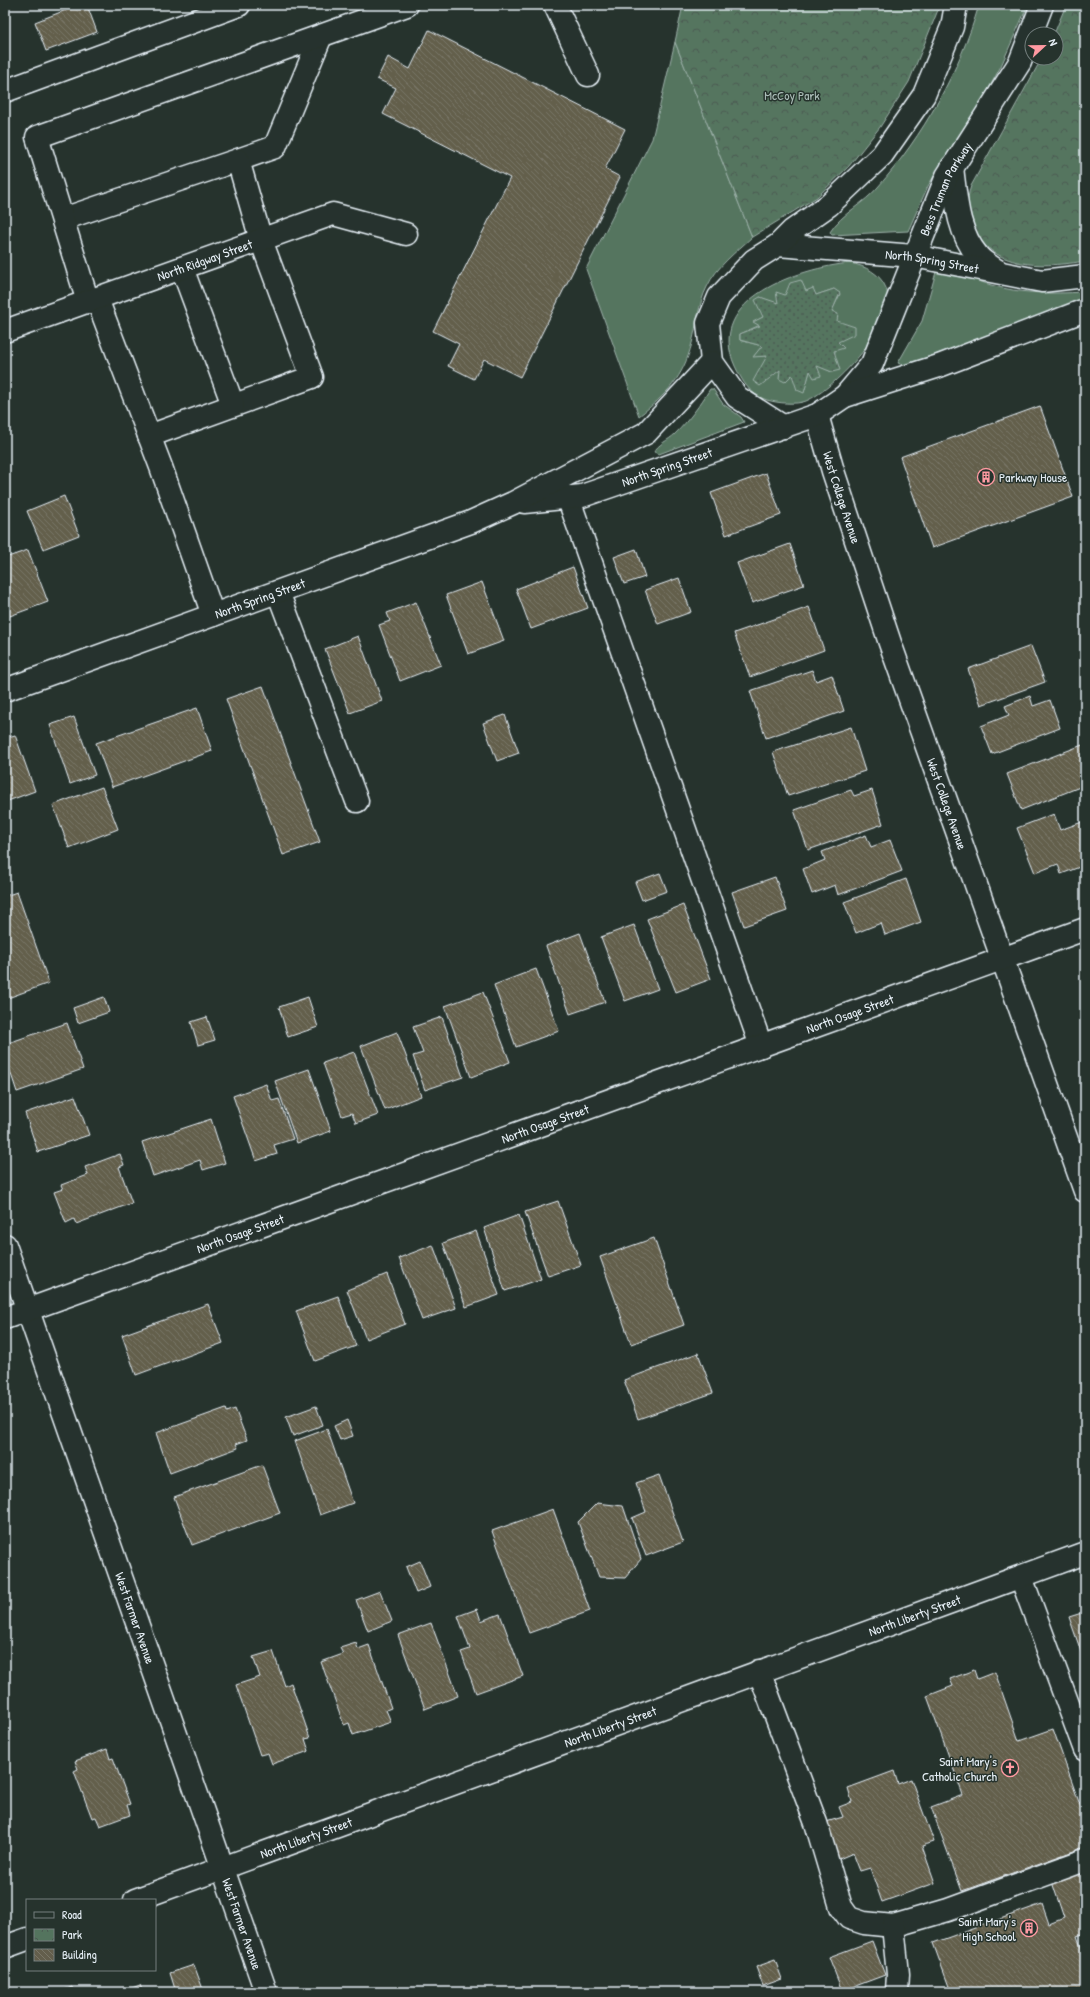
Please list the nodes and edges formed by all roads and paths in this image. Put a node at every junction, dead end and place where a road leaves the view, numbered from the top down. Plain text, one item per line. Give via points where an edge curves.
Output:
1 (239, 5) edge
2 (407, 5) edge
3 (555, 5) edge
4 (956, 5) edge
5 (1042, 5) edge
6 (321, 36) junction
7 (588, 75) dead end
8 (5, 91) edge
9 (238, 160) junction
10 (952, 168) junction
11 (63, 219) junction
12 (406, 234) dead end
13 (261, 240) junction
14 (778, 245) junction
15 (914, 256) junction
16 (182, 268) junction
17 (1001, 273) junction
18 (1085, 276) edge
19 (93, 300) junction
20 (1085, 310) edge
21 (5, 331) edge
22 (712, 362) junction
23 (845, 396) junction
24 (233, 405) junction
25 (817, 415) junction
26 (784, 427) junction
27 (150, 436) junction
28 (568, 497) junction
29 (512, 503) junction
30 (278, 592) junction
31 (212, 615) junction
32 (5, 690) edge
33 (356, 801) dead end
34 (1085, 928) edge
35 (1002, 959) junction
36 (761, 1046) junction
37 (1085, 1191) edge
38 (5, 1245) edge
39 (28, 1310) junction
40 (5, 1318) edge
41 (1085, 1554) edge
42 (1021, 1577) junction
43 (759, 1671) junction
44 (1085, 1750) edge
45 (1085, 1860) edge
46 (222, 1869) junction
47 (138, 1899) edge
48 (892, 1926) junction
49 (26, 1939) edge
50 (5, 1947) edge
51 (266, 1992) edge
52 (897, 1992) edge

1 - 8 street
2 - 6 street
3 - 7 street
4 - 14 street via 952,27 924,95 882,155 829,205 792,230
5 - 10 street, Bess Truman Parkway via 1020,62
6 - 9 street via 275,147
6 - 11 street via 38,137
9 - 11 street
9 - 13 street
10 - 15 street, Bess Truman Parkway via 946,176
10 - 17 street via 958,216 966,238 979,258
11 - 19 street
12 - 13 street, North Ridgway Street via 333,214
13 - 16 street, North Ridgway Street
13 - 24 street via 312,377
14 - 15 street, North Spring Street
14 - 22 street via 754,260 719,297 708,323
15 - 17 street, North Spring Street
15 - 23 street, Bess Truman Parkway via 872,364
16 - 19 street, North Ridgway Street
16 - 24 street
17 - 18 street, North Spring Street via 1042,281
19 - 21 street, North Ridgway Street
19 - 27 street
20 - 23 street via 939,366
22 - 26 street via 736,397
22 - 29 street, North Spring Street via 646,432
23 - 25 street, North Spring Street
24 - 27 street
25 - 26 street, North Spring Street
25 - 35 street, West College Avenue via 890,643
26 - 28 street, North Spring Street via 582,496
27 - 31 street
28 - 29 street, North Spring Street
28 - 36 street
29 - 30 street, North Spring Street via 471,522
30 - 31 street, North Spring Street
30 - 33 street
31 - 32 street, North Spring Street
34 - 35 street, North Osage Street
35 - 36 street, North Osage Street
35 - 37 street, West College Avenue
36 - 39 street, North Osage Street
38 - 39 street, West Farmer Avenue
39 - 40 street, North Osage Street
39 - 46 street, West Farmer Avenue
41 - 42 street, North Liberty Street
42 - 43 street, North Liberty Street
42 - 44 street
43 - 46 street, North Liberty Street
43 - 48 street via 816,1824 841,1907 849,1918 864,1923
45 - 48 street via 948,1910
46 - 47 street, North Liberty Street
46 - 51 street, West Farmer Avenue
48 - 52 street via 898,1974
49 - 50 street

